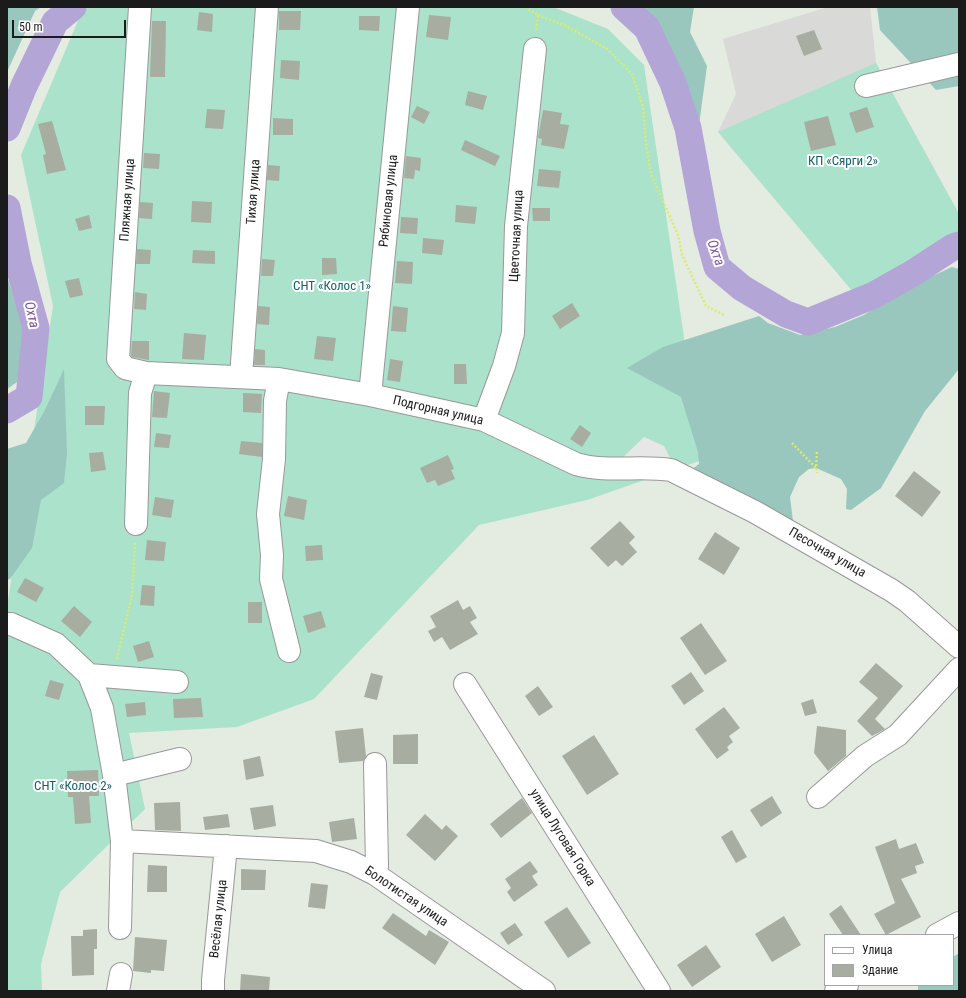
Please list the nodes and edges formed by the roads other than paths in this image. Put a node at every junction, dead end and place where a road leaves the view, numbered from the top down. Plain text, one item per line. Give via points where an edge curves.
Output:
1 (140, 7) edge
2 (267, 7) edge
3 (408, 7) edge
4 (535, 49) road end
5 (959, 64) edge
6 (866, 86) dead end
7 (146, 373) junction
8 (241, 377) junction
9 (279, 379) junction
10 (370, 395) junction
11 (484, 420) junction
12 (683, 475) joint
13 (136, 524) road end
14 (7, 624) edge
15 (959, 648) edge
16 (289, 651) dead end
17 (959, 669) edge
18 (89, 675) junction
19 (177, 682) dead end
20 (465, 684) dead end
21 (180, 759) dead end
22 (375, 764) dead end
23 (114, 775) junction
24 (818, 797) dead end
25 (122, 842) junction
26 (226, 846) junction
27 (375, 874) junction
28 (959, 923) edge
29 (120, 928) dead end
30 (940, 934) edge
31 (845, 986) edge
32 (213, 991) edge
33 (544, 991) edge
34 (659, 991) edge
35 (836, 991) edge

1 - 7 street, Пляжная улица via 118,359 125,368
2 - 8 street, Тихая улица
3 - 10 street, Рябиновая улица
4 - 11 street, Цветочная улица via 516,226 513,333
5 - 6 street
7 - 8 street, Подгорная улица
7 - 13 street via 140,393
8 - 9 street, Подгорная улица
9 - 10 street, Подгорная улица
9 - 16 street via 275,401 274,458 268,514 272,555 271,579
10 - 11 street, Подгорная улица
11 - 12 street, Подгорная улица via 586,467 659,468
12 - 15 street, Песочная улица via 755,512 891,590
14 - 18 street via 56,644
17 - 24 street via 898,735 866,756
18 - 19 street
18 - 23 street via 102,708
20 - 34 street, улица Луговая Горка
21 - 23 street
22 - 27 street
23 - 25 street
25 - 26 street, Болотистая улица
25 - 29 street
26 - 27 street, Болотистая улица via 316,851 351,862
26 - 32 street, Весёлая улица
27 - 33 street, Болотистая улица
28 - 30 street
31 - 35 street

